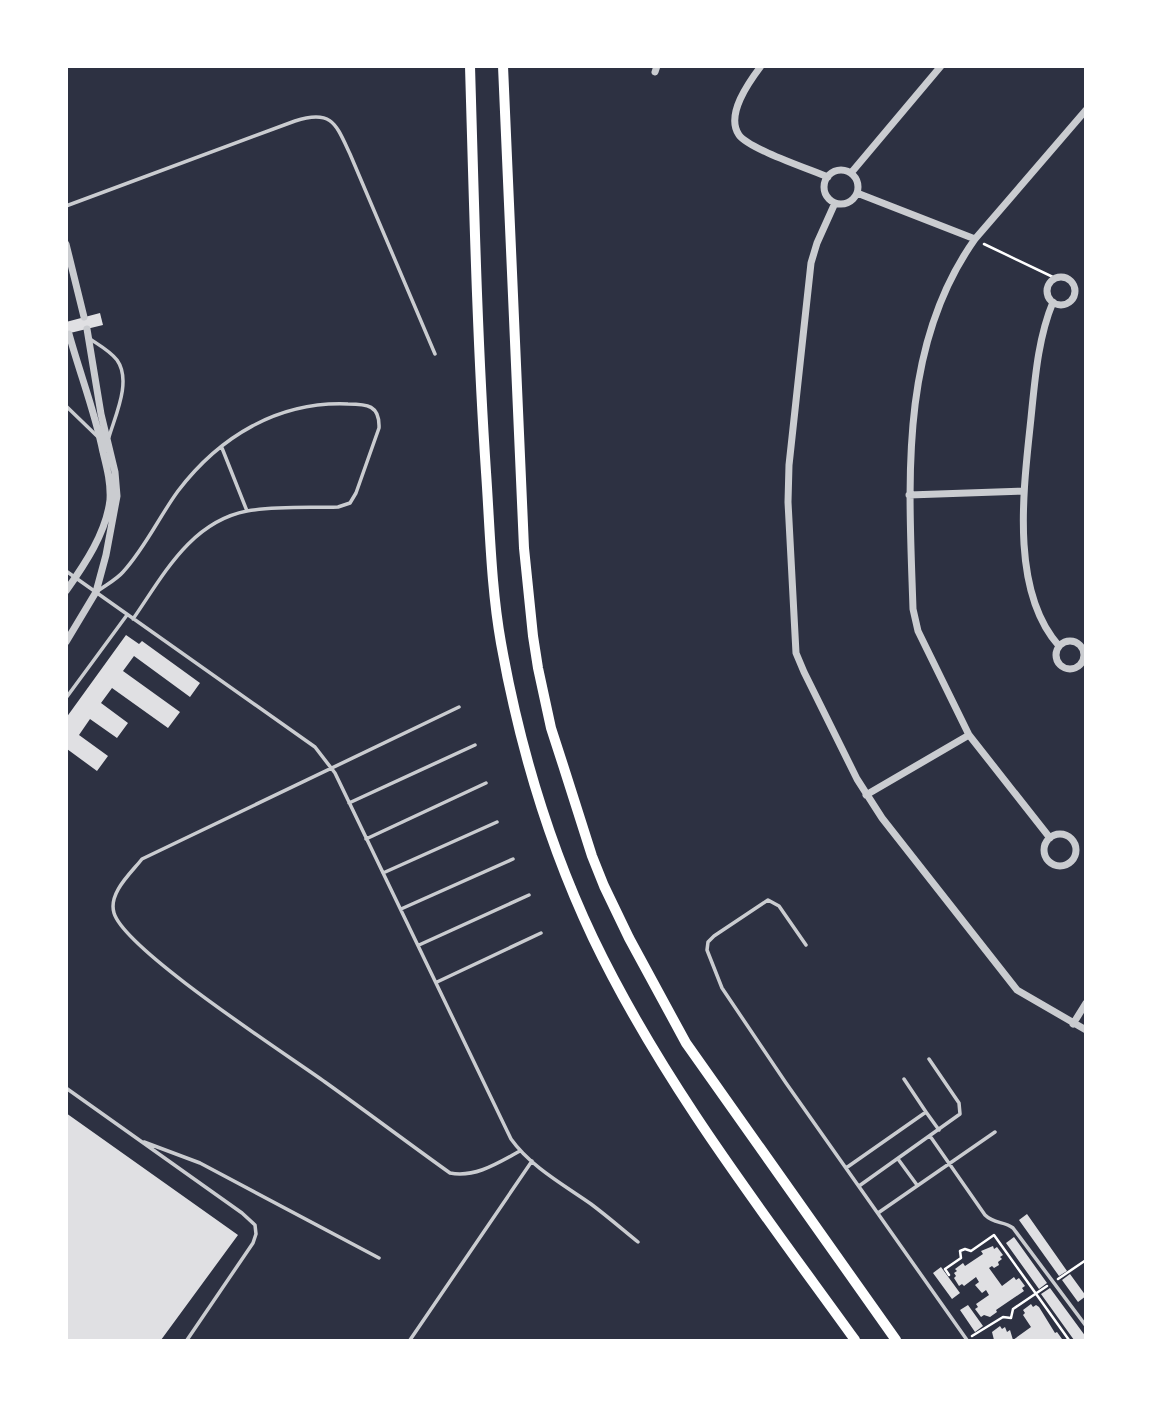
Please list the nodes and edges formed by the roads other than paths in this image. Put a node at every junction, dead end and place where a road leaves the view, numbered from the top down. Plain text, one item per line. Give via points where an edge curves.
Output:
1 (470, 66) edge
2 (503, 66) edge
3 (761, 66) edge
4 (941, 66) edge
5 (1086, 110) edge
6 (851, 173) junction
7 (828, 177) junction
8 (857, 192) junction
9 (835, 203) junction
10 (66, 206) edge
11 (975, 239) junction
12 (66, 244) edge
13 (1053, 302) junction
14 (84, 317) dead end
15 (88, 333) joint
16 (69, 334) dead end
17 (69, 346) edge
18 (435, 354) dead end
19 (66, 407) edge
20 (104, 440) junction
21 (222, 447) junction
22 (1024, 491) junction
23 (909, 495) junction
24 (247, 511) junction
25 (66, 571) edge
26 (76, 578) junction
27 (66, 591) edge
28 (96, 592) junction
29 (127, 615) junction
30 (133, 619) junction
31 (66, 642) edge
32 (1059, 646) junction
33 (66, 698) edge
34 (459, 707) dead end
35 (969, 735) junction
36 (475, 745) dead end
37 (331, 767) junction
38 (486, 783) dead end
39 (866, 795) junction
40 (349, 803) junction
41 (497, 822) dead end
42 (1050, 838) junction
43 (366, 839) junction
44 (513, 859) dead end
45 (383, 873) junction
46 (529, 895) dead end
47 (401, 909) junction
48 (541, 933) dead end
49 (806, 944) dead end
50 (419, 945) junction
51 (437, 982) junction
52 (1086, 1003) edge
53 (1073, 1024) junction
54 (1086, 1030) edge
55 (929, 1059) dead end
56 (904, 1079) dead end
57 (66, 1088) edge
58 (926, 1112) junction
59 (939, 1130) junction
60 (995, 1132) dead end
61 (930, 1136) junction
62 (136, 1138) junction
63 (520, 1151) junction
64 (898, 1158) junction
65 (532, 1161) junction
66 (950, 1164) junction
67 (846, 1168) junction
68 (859, 1185) junction
69 (917, 1185) junction
70 (878, 1213) junction
71 (638, 1242) dead end
72 (379, 1258) dead end
73 (1086, 1326) edge
74 (187, 1340) edge
75 (410, 1340) edge
76 (855, 1340) edge
77 (896, 1340) edge
78 (967, 1340) edge

1 - 76 main road via 481,398 492,565 500,640 531,773 572,890 643,1033 736,1175
2 - 77 main road via 524,548 533,636 559,753 604,886 686,1043
3 - 7 street via 736,113 738,133 751,145
4 - 6 street
5 - 11 street
6 - 7 street via 836,171
6 - 8 street via 858,182
7 - 9 street via 826,195
8 - 9 street via 846,203
8 - 11 street
9 - 39 street via 811,263 789,465 795,644 804,673
10 - 18 lane via 295,121 328,118 336,124 350,154
11 - 23 street via 956,270 923,348
12 - 14 street
13 - 13 street via 1067,304 1073,298 1075,290 1068,279 1051,282 1047,290
13 - 22 street via 1042,336
15 - 20 street
15 - 20 lane via 117,360 123,376
16 - 17 street
17 - 20 street
19 - 20 lane
20 - 26 street via 110,501 101,532
20 - 28 street via 117,496
21 - 24 lane
21 - 24 lane via 269,416 296,408 364,405 373,408 379,418 350,503
21 - 28 lane via 178,491 123,572
22 - 23 street
22 - 32 street via 1030,584 1038,612
23 - 35 street via 915,620
24 - 30 lane via 210,526 181,549
25 - 26 lane
26 - 27 street
26 - 28 lane
28 - 29 lane
28 - 31 street
29 - 30 lane
29 - 33 lane
30 - 37 lane via 315,747
32 - 32 street via 1069,641 1080,645 1085,654 1081,665 1071,670 1061,666 1056,656
34 - 37 lane
35 - 39 street
35 - 42 street
36 - 40 lane
37 - 40 lane
37 - 63 lane via 142,859 113,901 117,920 130,938 184,982 450,1173 477,1172
38 - 43 lane
39 - 53 street via 1017,990
40 - 43 lane
41 - 45 lane
42 - 42 street via 1060,834 1070,839 1076,848 1070,863 1059,867 1045,858 1044,847
43 - 45 lane
44 - 47 lane
45 - 47 lane
46 - 50 lane
47 - 50 lane
48 - 51 lane
49 - 67 lane via 779,906 768,900 714,936 707,950 722,988
50 - 51 lane
51 - 63 lane
52 - 53 street
53 - 54 street
55 - 59 lane via 961,1110
56 - 58 lane
57 - 62 lane
58 - 59 lane
58 - 67 lane
59 - 61 lane
60 - 66 lane
61 - 64 lane
61 - 66 lane
62 - 72 lane via 200,1164
62 - 74 lane via 251,1219 256,1228 253,1243
63 - 65 lane
64 - 68 lane
64 - 69 lane
65 - 71 lane
65 - 75 lane
66 - 69 lane
66 - 73 lane via 988,1217 1013,1228
67 - 68 lane
68 - 70 lane
69 - 70 lane
70 - 78 lane

